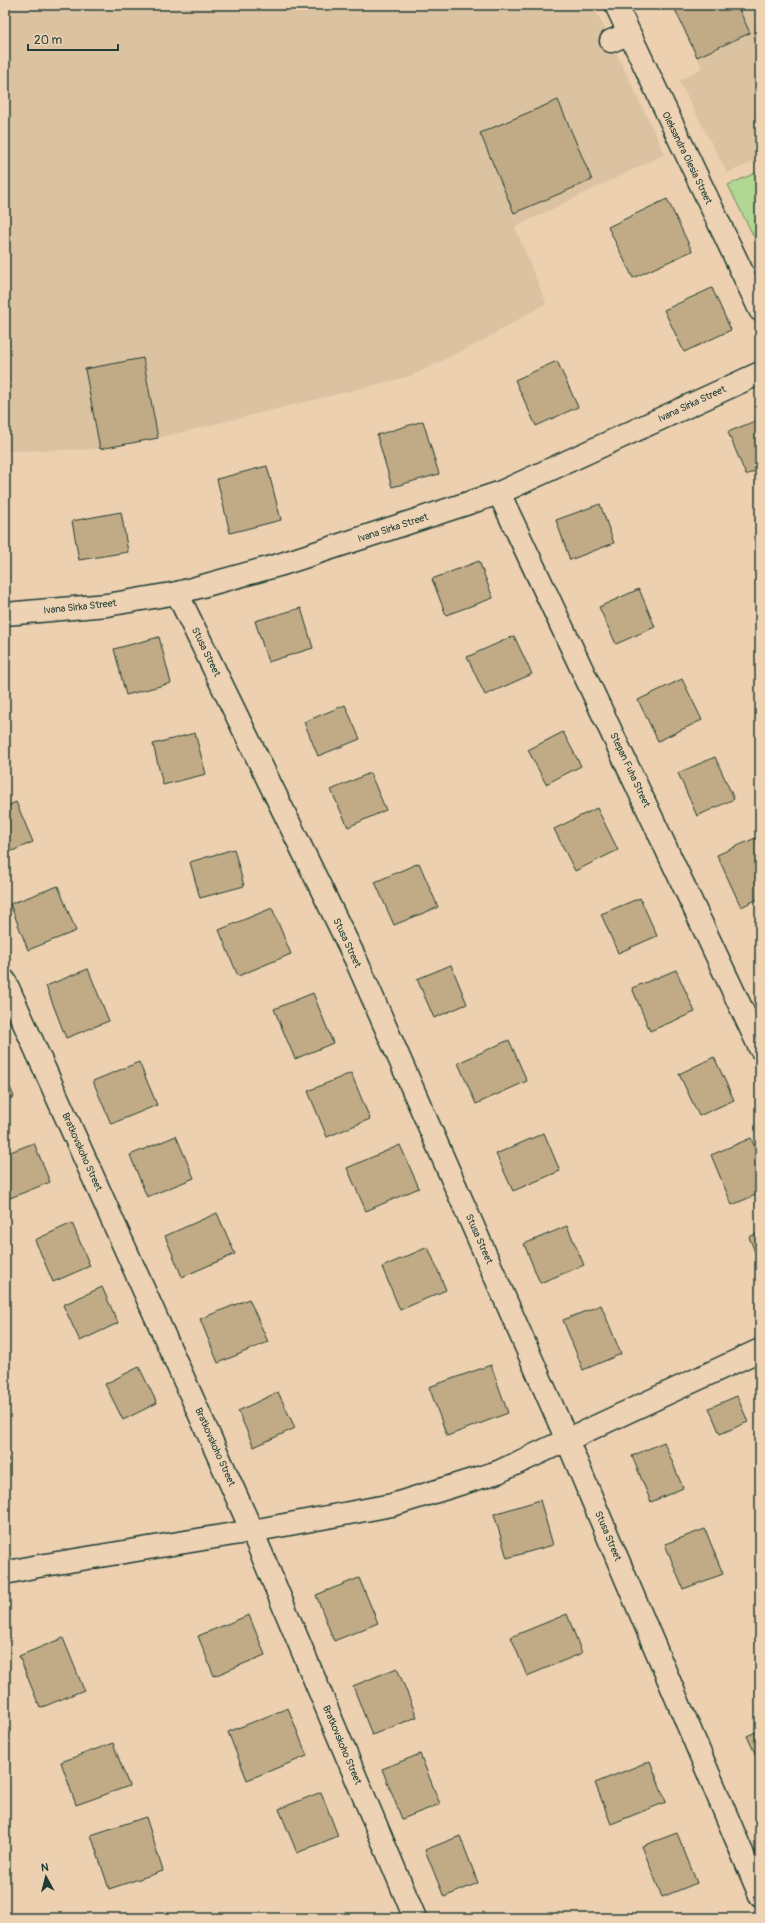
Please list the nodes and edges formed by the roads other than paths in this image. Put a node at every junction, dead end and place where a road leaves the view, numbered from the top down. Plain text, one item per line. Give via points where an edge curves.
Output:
1 (616, 5) edge
2 (760, 310) edge
3 (760, 373) edge
4 (499, 493) junction
5 (178, 593) junction
6 (5, 614) edge
7 (5, 981) edge
8 (760, 1048) edge
9 (760, 1350) edge
10 (567, 1440) junction
11 (252, 1531) junction
12 (5, 1573) edge
13 (760, 1895) edge
14 (415, 1918) edge

1 - 2 street, Oleksandra Olesia Street via 620,38
3 - 4 street, Ivana Sirka Street
4 - 5 street, Ivana Sirka Street via 279,565
4 - 8 street, Stepan Fuha Street
5 - 6 street, Ivana Sirka Street via 107,605
5 - 10 street, Stusa Street via 356,960
7 - 11 street, Bratkovskoho Street
9 - 10 street
10 - 11 street via 498,1472 392,1505
10 - 13 street, Stusa Street
11 - 12 street
11 - 14 street, Bratkovskoho Street

